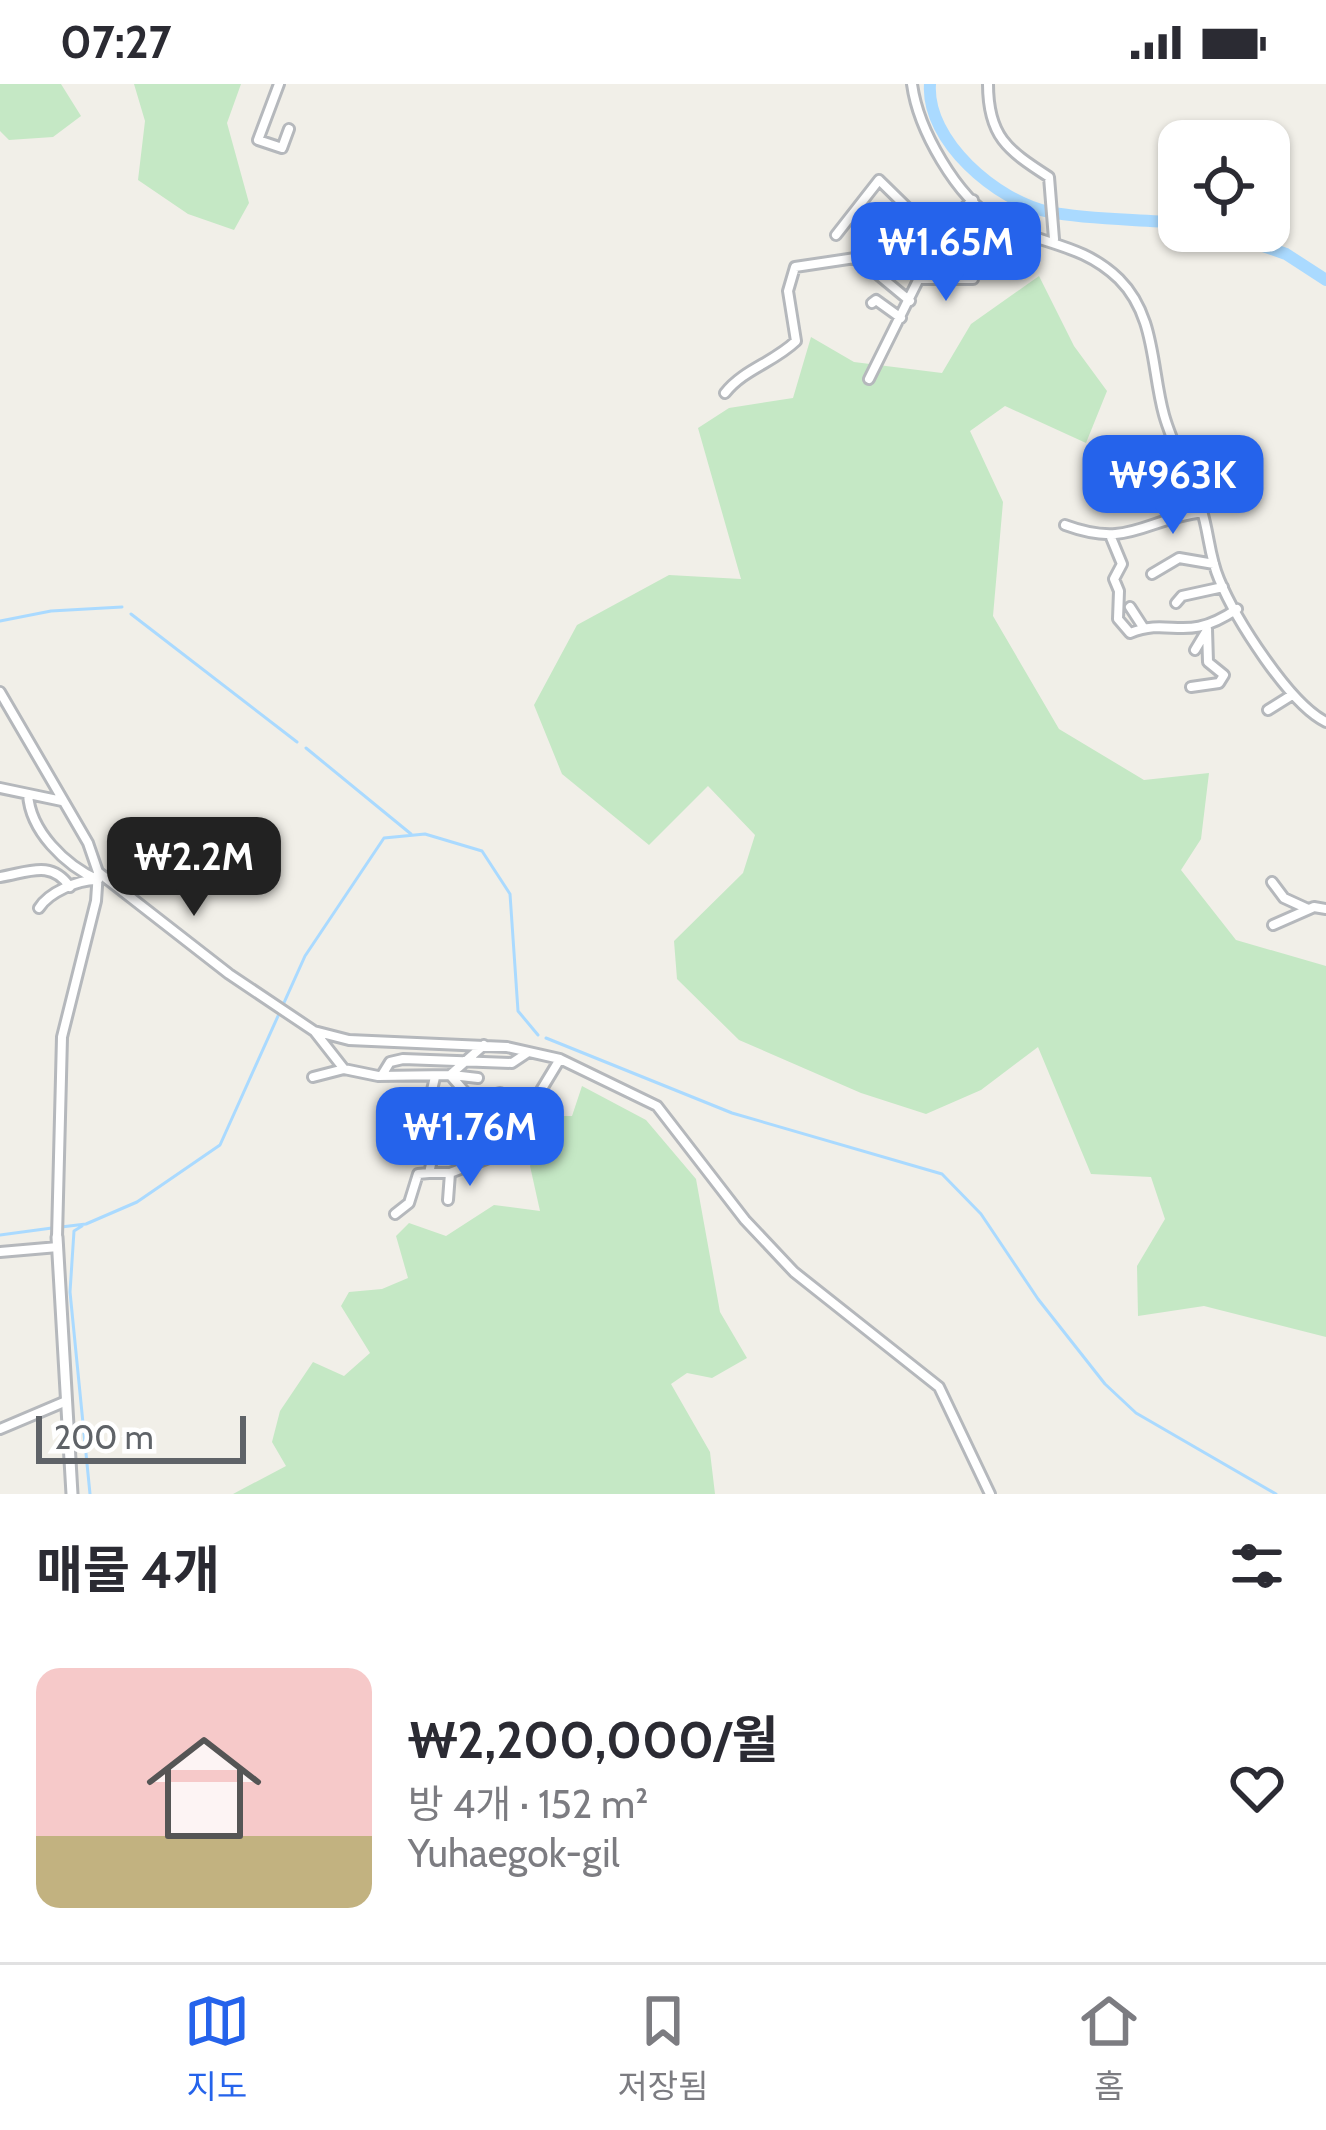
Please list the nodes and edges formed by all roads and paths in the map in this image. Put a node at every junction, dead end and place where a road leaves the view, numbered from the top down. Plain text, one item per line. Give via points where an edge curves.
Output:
1 (279, 84) edge
2 (912, 84) edge
3 (988, 84) edge
4 (289, 129) dead end
5 (973, 200) junction
6 (946, 224) junction
7 (927, 227) junction
8 (836, 235) dead end
9 (1054, 239) junction
10 (858, 258) junction
11 (920, 279) junction
12 (973, 279) dead end
13 (910, 301) junction
14 (872, 303) dead end
15 (901, 318) junction
16 (869, 379) dead end
17 (725, 393) dead end
18 (1160, 502) dead end
19 (1203, 512) junction
20 (1184, 514) junction
21 (1065, 525) dead end
22 (1110, 535) junction
23 (1214, 564) junction
24 (1152, 574) dead end
25 (1223, 586) junction
26 (1176, 603) dead end
27 (1130, 607) dead end
28 (1237, 609) junction
29 (1143, 628) junction
30 (1208, 628) junction
31 (1195, 650) dead end
32 (1191, 687) dead end
33 (0, 692) edge
34 (1292, 695) junction
35 (1268, 710) dead end
36 (1326, 722) edge
37 (0, 788) edge
38 (28, 794) junction
39 (63, 801) junction
40 (98, 876) junction
41 (0, 877) edge
42 (1272, 882) dead end
43 (70, 887) junction
44 (39, 908) dead end
45 (1326, 909) edge
46 (1309, 910) junction
47 (1273, 925) dead end
48 (314, 1030) junction
49 (484, 1045) junction
50 (528, 1052) junction
51 (466, 1059) junction
52 (560, 1059) junction
53 (344, 1069) junction
54 (450, 1075) junction
55 (382, 1076) junction
56 (314, 1077) dead end
57 (435, 1077) junction
58 (478, 1078) dead end
59 (540, 1092) dead end
60 (514, 1099) dead end
61 (472, 1100) junction
62 (519, 1131) dead end
63 (482, 1133) junction
64 (429, 1173) junction
65 (450, 1173) junction
66 (448, 1200) dead end
67 (395, 1214) dead end
68 (57, 1242) junction
69 (0, 1252) edge
70 (64, 1402) junction
71 (0, 1429) edge
72 (72, 1494) edge
73 (990, 1494) edge

1 - 4 street via 258,140 282,148
2 - 5 street via 930,134
3 - 9 street via 989,120 1003,142 1049,177
5 - 6 street
5 - 9 street via 999,222
6 - 7 street
6 - 11 street
7 - 8 street via 879,180
7 - 10 street
9 - 19 street via 1104,266 1133,298 1150,336 1171,438
10 - 13 street
10 - 17 street via 795,267 788,291 796,341
11 - 12 street
11 - 13 street
13 - 15 street
14 - 15 street
15 - 16 street
18 - 20 street
19 - 20 street
19 - 23 street
20 - 22 street
21 - 22 street
22 - 29 street via 1122,564 1114,578 1118,619 1130,633
23 - 24 street via 1179,557
23 - 25 street
25 - 26 street
25 - 28 street
27 - 29 street
28 - 30 street
28 - 34 street
29 - 30 street
30 - 31 street
30 - 32 street via 1208,662 1224,675 1209,687
33 - 39 street
34 - 35 street
34 - 36 street
37 - 38 street
38 - 39 street
38 - 40 street via 33,820 55,848
39 - 40 street
40 - 43 street
40 - 48 street
40 - 68 street via 62,1037
41 - 43 street via 38,868 60,874
42 - 46 street
43 - 44 street
45 - 46 street
46 - 47 street
48 - 49 street via 350,1040
48 - 53 street
49 - 50 street
49 - 51 street
50 - 51 street via 512,1063
50 - 52 street
51 - 54 street
51 - 55 street via 403,1059
52 - 59 street
52 - 73 street via 657,1106 794,1272 939,1387
53 - 55 street
53 - 56 street
54 - 57 street
54 - 58 street
54 - 61 street
55 - 57 street
57 - 64 street via 424,1125 435,1147
60 - 61 street via 500,1093
61 - 63 street via 471,1121
62 - 63 street via 508,1123
63 - 65 street via 502,1153
64 - 65 street
64 - 67 street via 418,1174 409,1203
65 - 66 street
68 - 69 street
68 - 70 street
70 - 71 street
70 - 72 street

